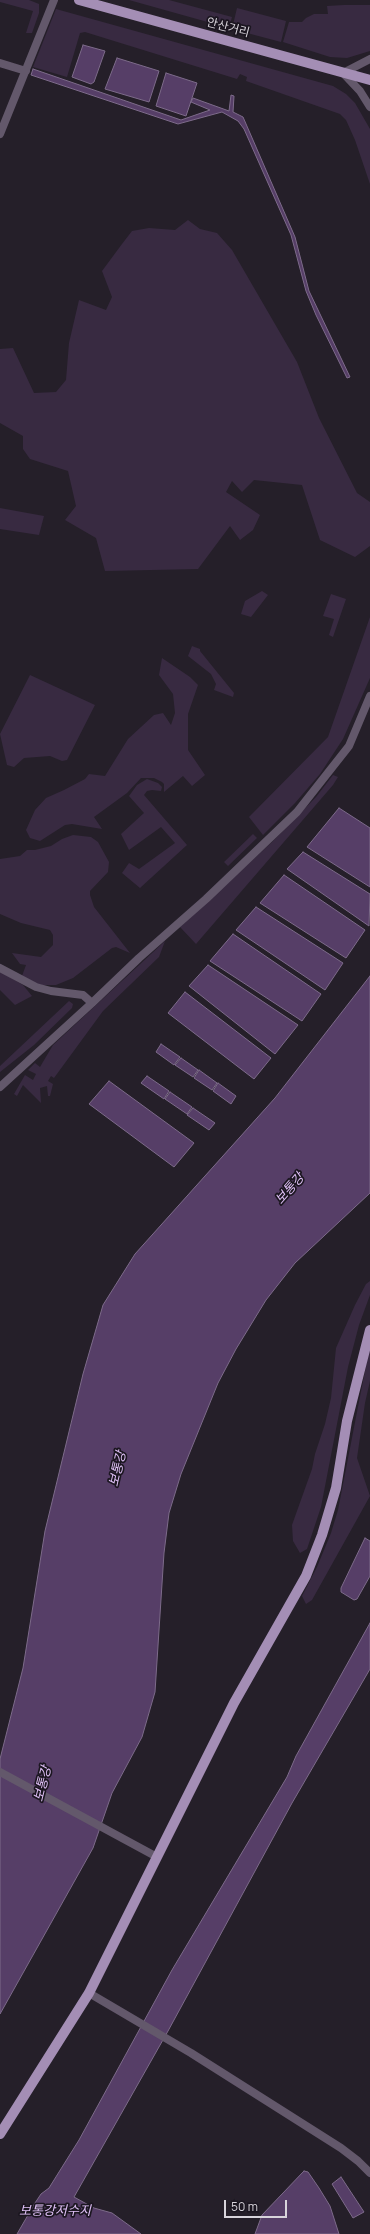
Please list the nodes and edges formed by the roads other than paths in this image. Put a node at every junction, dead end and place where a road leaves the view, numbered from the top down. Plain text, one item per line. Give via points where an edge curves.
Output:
1 (54, 0) edge
2 (79, 0) edge
3 (370, 59) edge
4 (0, 63) edge
5 (26, 71) junction
6 (343, 73) junction
7 (370, 80) edge
8 (370, 107) edge
9 (0, 134) edge
10 (370, 696) edge
11 (0, 968) edge
12 (92, 1003) junction
13 (0, 1087) edge
14 (370, 1330) edge
15 (0, 1772) edge
16 (157, 1857) junction
17 (89, 1993) junction
18 (0, 2134) edge
19 (370, 2173) edge

1 - 5 street
2 - 6 main road, 안산거리
3 - 6 street
4 - 5 street
5 - 9 street
6 - 7 main road, 안산거리
6 - 8 street via 360,91
10 - 12 street via 349,746 297,812
11 - 12 street via 36,987 84,995
12 - 13 street
14 - 16 main road via 348,1421 336,1488 309,1570 234,1703
15 - 16 street
16 - 17 main road
17 - 18 main road
17 - 19 street via 341,2148

